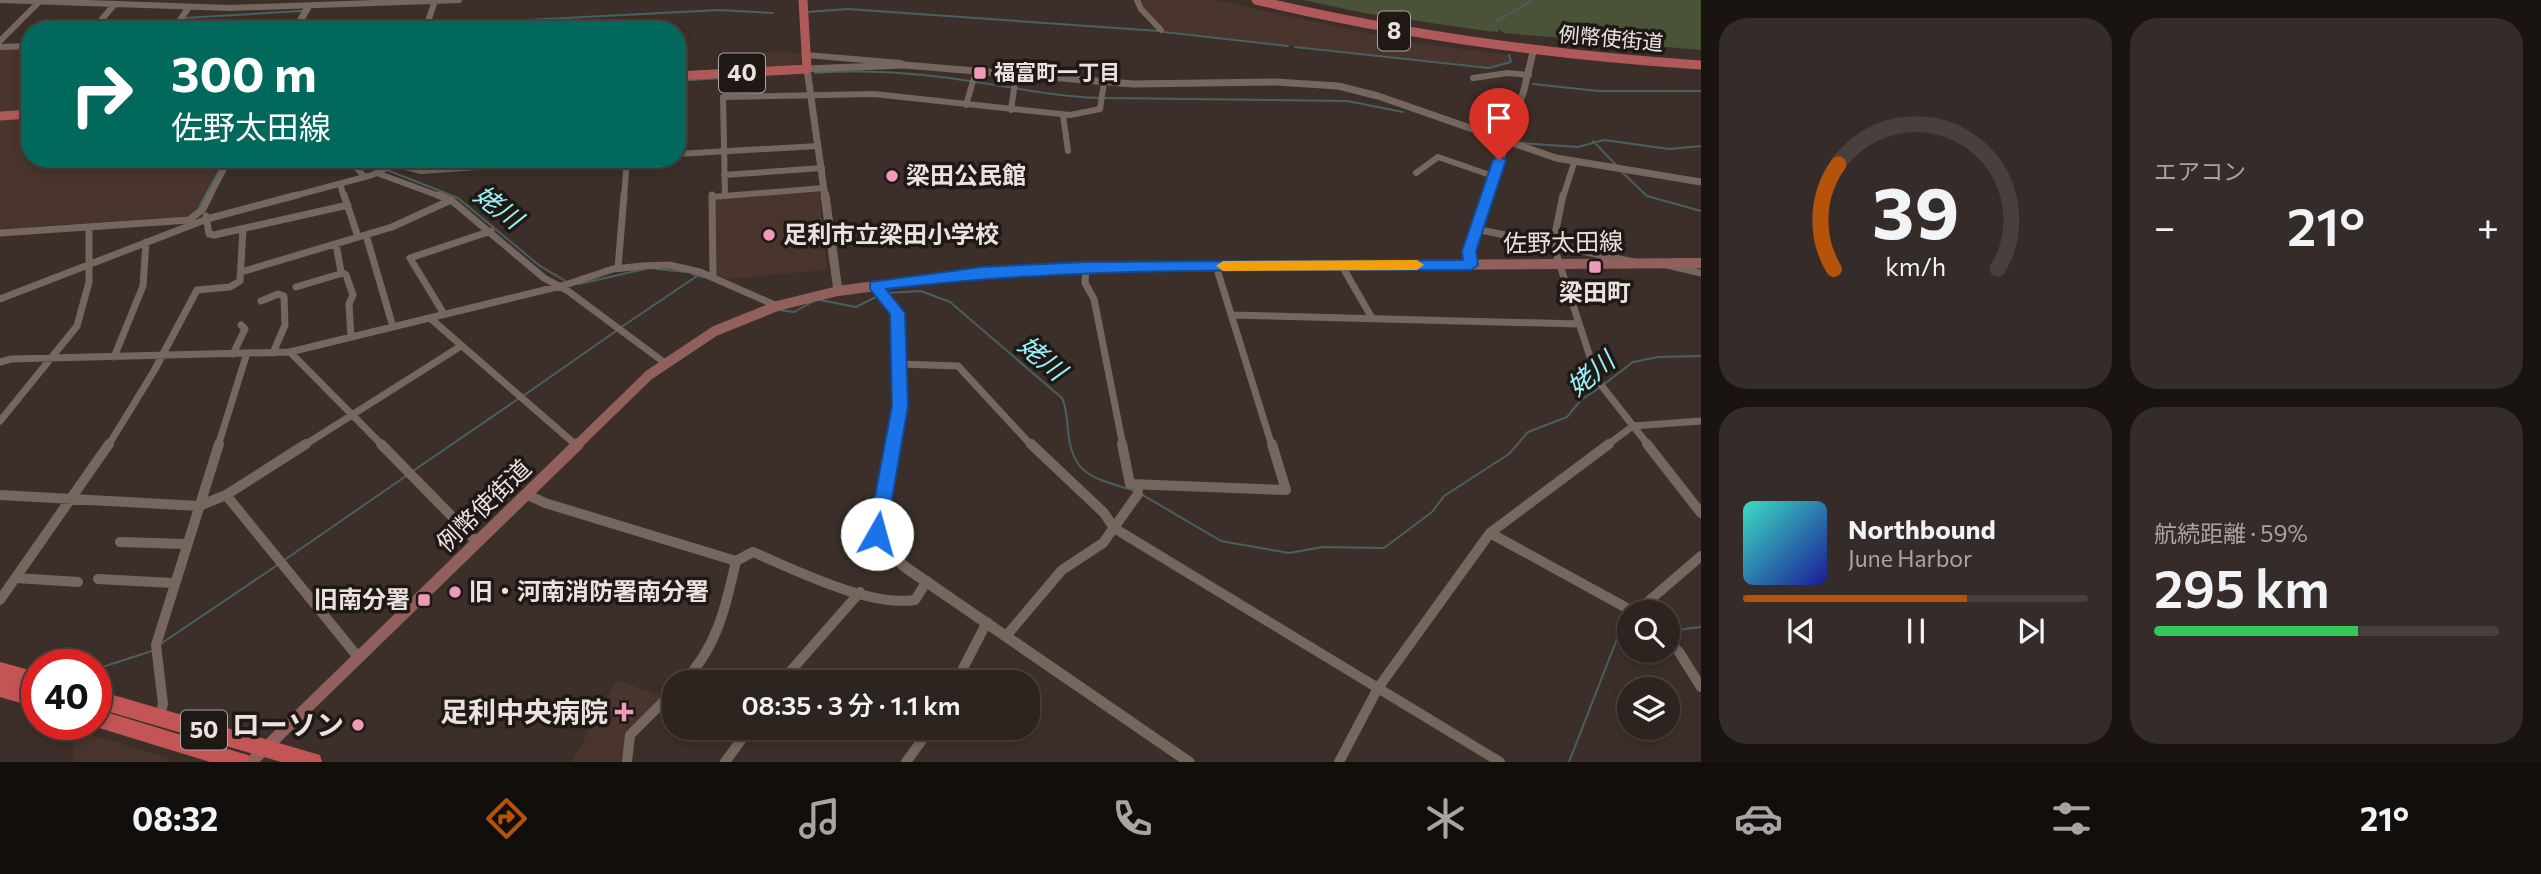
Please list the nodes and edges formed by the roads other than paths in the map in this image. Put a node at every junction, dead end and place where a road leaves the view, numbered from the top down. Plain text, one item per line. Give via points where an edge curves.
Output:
1 (1, 0) edge
2 (459, 0) edge
3 (803, 0) edge
4 (1137, 0) edge
5 (1256, 0) edge
6 (435, 1) edge
7 (38, 3) junction
8 (113, 6) junction
9 (189, 7) junction
10 (308, 7) junction
11 (100, 21) edge
12 (179, 21) edge
13 (300, 21) edge
14 (428, 21) edge
15 (1161, 30) dead end
16 (0, 41) edge
17 (21, 46) edge
18 (0, 47) edge
19 (1534, 51) junction
20 (806, 55) junction
21 (904, 65) junction
22 (1701, 65) edge
23 (807, 69) junction
24 (976, 71) junction
25 (1016, 75) junction
26 (1529, 75) junction
27 (686, 76) edge
28 (1473, 78) dead end
29 (1104, 82) junction
30 (810, 93) junction
31 (965, 105) junction
32 (1011, 110) junction
33 (21, 115) edge
34 (1063, 115) junction
35 (0, 116) edge
36 (1505, 143) junction
37 (818, 146) junction
38 (724, 151) junction
39 (1068, 151) dead end
40 (686, 153) edge
41 (1574, 163) junction
42 (822, 167) junction
43 (224, 168) edge
44 (356, 168) edge
45 (387, 168) edge
46 (414, 168) edge
47 (442, 168) edge
48 (626, 168) edge
49 (379, 172) junction
50 (1416, 173) dead end
51 (724, 174) junction
52 (1493, 176) junction
53 (365, 177) junction
54 (1701, 182) edge
55 (340, 184) junction
56 (824, 188) junction
57 (724, 194) junction
58 (451, 200) junction
59 (348, 205) junction
60 (203, 209) junction
61 (206, 219) junction
62 (89, 228) junction
63 (243, 229) junction
64 (1476, 229) junction
65 (491, 231) junction
66 (0, 233) edge
67 (362, 236) junction
68 (146, 242) junction
69 (336, 244) junction
70 (1553, 244) junction
71 (89, 262) junction
72 (1635, 263) junction
73 (1662, 263) junction
74 (1701, 263) edge
75 (1559, 264) junction
76 (1471, 265) junction
77 (1216, 266) junction
78 (1342, 266) junction
79 (1086, 267) junction
80 (618, 268) junction
81 (241, 272) junction
82 (343, 273) junction
83 (1701, 273) edge
84 (713, 276) junction
85 (562, 286) junction
86 (296, 287) dead end
87 (0, 289) edge
88 (838, 290) junction
89 (880, 290) junction
90 (8, 294) junction
91 (0, 299) edge
92 (261, 301) dead end
93 (773, 307) junction
94 (444, 314) junction
95 (1231, 315) junction
96 (430, 318) junction
97 (1372, 318) junction
98 (1580, 324) junction
99 (241, 325) dead end
100 (393, 327) junction
101 (351, 337) junction
102 (461, 346) junction
103 (290, 352) junction
104 (273, 353) junction
105 (233, 354) junction
106 (247, 354) junction
107 (162, 356) junction
108 (114, 357) junction
109 (51, 358) junction
110 (0, 362) edge
111 (665, 363) junction
112 (899, 364) junction
113 (351, 415) junction
114 (0, 421) edge
115 (1701, 421) edge
116 (1633, 426) junction
117 (576, 444) junction
118 (1137, 485) junction
119 (526, 494) junction
120 (0, 495) edge
121 (226, 495) junction
122 (73, 499) junction
123 (199, 506) junction
124 (1701, 513) edge
125 (1114, 528) junction
126 (1490, 533) junction
127 (120, 541) dead end
128 (477, 541) junction
129 (185, 544) junction
130 (1701, 556) edge
131 (736, 561) junction
132 (16, 578) junction
133 (98, 579) dead end
134 (927, 581) junction
135 (78, 582) dead end
136 (173, 583) junction
137 (860, 592) junction
138 (0, 600) edge
139 (1649, 600) edge
140 (1617, 602) edge
141 (987, 622) junction
142 (1007, 635) junction
143 (1680, 654) edge
144 (358, 657) junction
145 (694, 670) edge
146 (792, 670) edge
147 (962, 670) edge
148 (0, 671) edge
149 (21, 677) edge
150 (1701, 687) edge
151 (0, 688) edge
152 (1378, 688) junction
153 (21, 694) edge
154 (662, 703) edge
155 (112, 704) edge
156 (159, 717) junction
157 (112, 723) edge
158 (741, 740) edge
159 (923, 740) edge
160 (265, 748) junction
161 (241, 762) edge
162 (251, 762) edge
163 (313, 762) edge
164 (627, 762) edge
165 (725, 762) edge
166 (907, 762) edge
167 (1189, 762) edge
168 (1339, 762) edge
169 (1500, 762) edge

1 - 7 street
2 - 6 street
3 - 20 main road
4 - 15 street
5 - 19 main road, 8 via 1384,29
6 - 10 street
6 - 14 street
7 - 8 street
7 - 16 street
8 - 9 street
8 - 11 street
9 - 10 street
9 - 12 street
10 - 13 street
17 - 18 street
19 - 22 main road, 例幣使街道 / 8
19 - 26 street, 例幣使街道
20 - 21 street
20 - 23 main road
21 - 23 street
21 - 24 street
23 - 27 main road, 40
23 - 30 street
24 - 25 street
24 - 31 street
25 - 29 street
25 - 32 street
26 - 28 street
26 - 36 street, 例幣使街道
29 - 34 street via 1100,109
29 - 36 street via 1338,86
30 - 31 street via 874,94
30 - 37 street
30 - 38 street via 723,97
31 - 32 street
32 - 34 street
33 - 35 main road
34 - 39 street
36 - 41 street
36 - 52 street, 例幣使街道
37 - 38 street
37 - 42 street
38 - 40 street
38 - 51 street
41 - 54 street
41 - 70 street
42 - 51 street
42 - 56 street
43 - 60 street
44 - 53 street
45 - 49 street
46 - 47 street
48 - 80 street
49 - 53 street
49 - 58 street
50 - 52 street via 1438,158
51 - 57 street
52 - 64 street, 例幣使街道
53 - 55 street
55 - 59 street
55 - 61 street
56 - 57 street
56 - 88 street
57 - 84 street via 712,195
58 - 65 street
58 - 67 street
59 - 63 street
59 - 67 street
60 - 61 street
60 - 62 street via 181,221
61 - 63 street via 211,235
61 - 68 street
62 - 66 street
62 - 71 street
63 - 81 street
64 - 70 street
64 - 76 street, 例幣使街道 via 1468,256
65 - 85 street via 544,278
65 - 94 street via 410,258
67 - 69 street
67 - 100 street via 390,300
68 - 71 street
68 - 108 street via 148,269 136,311
69 - 81 street
69 - 82 street
70 - 72 street
70 - 75 street
71 - 90 street
71 - 109 street via 85,305 77,326
72 - 73 main road, 佐野太田線
72 - 75 main road, 佐野太田線
73 - 74 main road, 佐野太田線
73 - 83 street
75 - 76 main road, 佐野太田線
75 - 98 street
76 - 78 main road, 佐野太田線
77 - 78 main road, 佐野太田線
77 - 79 main road, 佐野太田線
77 - 95 street
78 - 97 street
79 - 89 main road, 佐野太田線 via 982,272
79 - 118 street via 1130,484
80 - 84 street via 669,265
80 - 85 street
81 - 107 street via 240,281 233,286 197,290
82 - 86 street
82 - 101 street via 353,296 349,304
84 - 93 street
85 - 94 street
85 - 111 street
87 - 90 street
88 - 89 main road, 佐野太田線
88 - 93 main road, 例幣使街道
89 - 112 street via 898,313
90 - 91 street
92 - 104 street via 284,296 287,309 286,329
93 - 111 main road, 例幣使街道 via 715,331
94 - 96 street
95 - 97 street
95 - 118 street via 1286,490
96 - 100 street
96 - 102 street
97 - 98 street
98 - 116 street via 1601,385
99 - 105 street via 245,329
100 - 101 street
101 - 103 street
102 - 113 street
102 - 117 street
103 - 104 street
103 - 113 street
104 - 106 street
105 - 106 street
105 - 107 street
106 - 123 street
107 - 108 street
107 - 122 street
108 - 109 street
109 - 110 street
109 - 114 street
111 - 117 main road, 例幣使街道
112 - 125 street via 958,366
112 - 134 street via 899,414 877,534 892,557
113 - 121 street
113 - 128 street
115 - 116 street
116 - 124 street
116 - 126 street
117 - 119 main road, 例幣使街道
118 - 125 street via 1138,494
119 - 128 main road, 例幣使街道
119 - 131 street
120 - 122 street
121 - 123 street
121 - 144 street
122 - 123 street
122 - 132 street
123 - 129 street
125 - 142 street via 1103,543 1062,570
125 - 152 street
126 - 140 street
126 - 152 street
127 - 129 street
128 - 144 main road, 例幣使街道
129 - 136 street
130 - 139 street
131 - 137 street via 753,552
131 - 145 street via 718,636
132 - 135 street
132 - 138 street
133 - 136 street
134 - 137 street via 911,601
134 - 141 street
136 - 156 street via 157,647 163,704
137 - 146 street
141 - 142 street
141 - 147 street
142 - 167 street
143 - 150 street
144 - 160 main road, 例幣使街道
148 - 149 highway
151 - 153 highway
152 - 168 street
152 - 169 street
154 - 164 street via 630,735
155 - 156 highway, 50
156 - 160 highway, 50
157 - 161 highway, 50
158 - 165 street
159 - 166 street
160 - 162 main road, 例幣使街道
160 - 163 highway, 50

